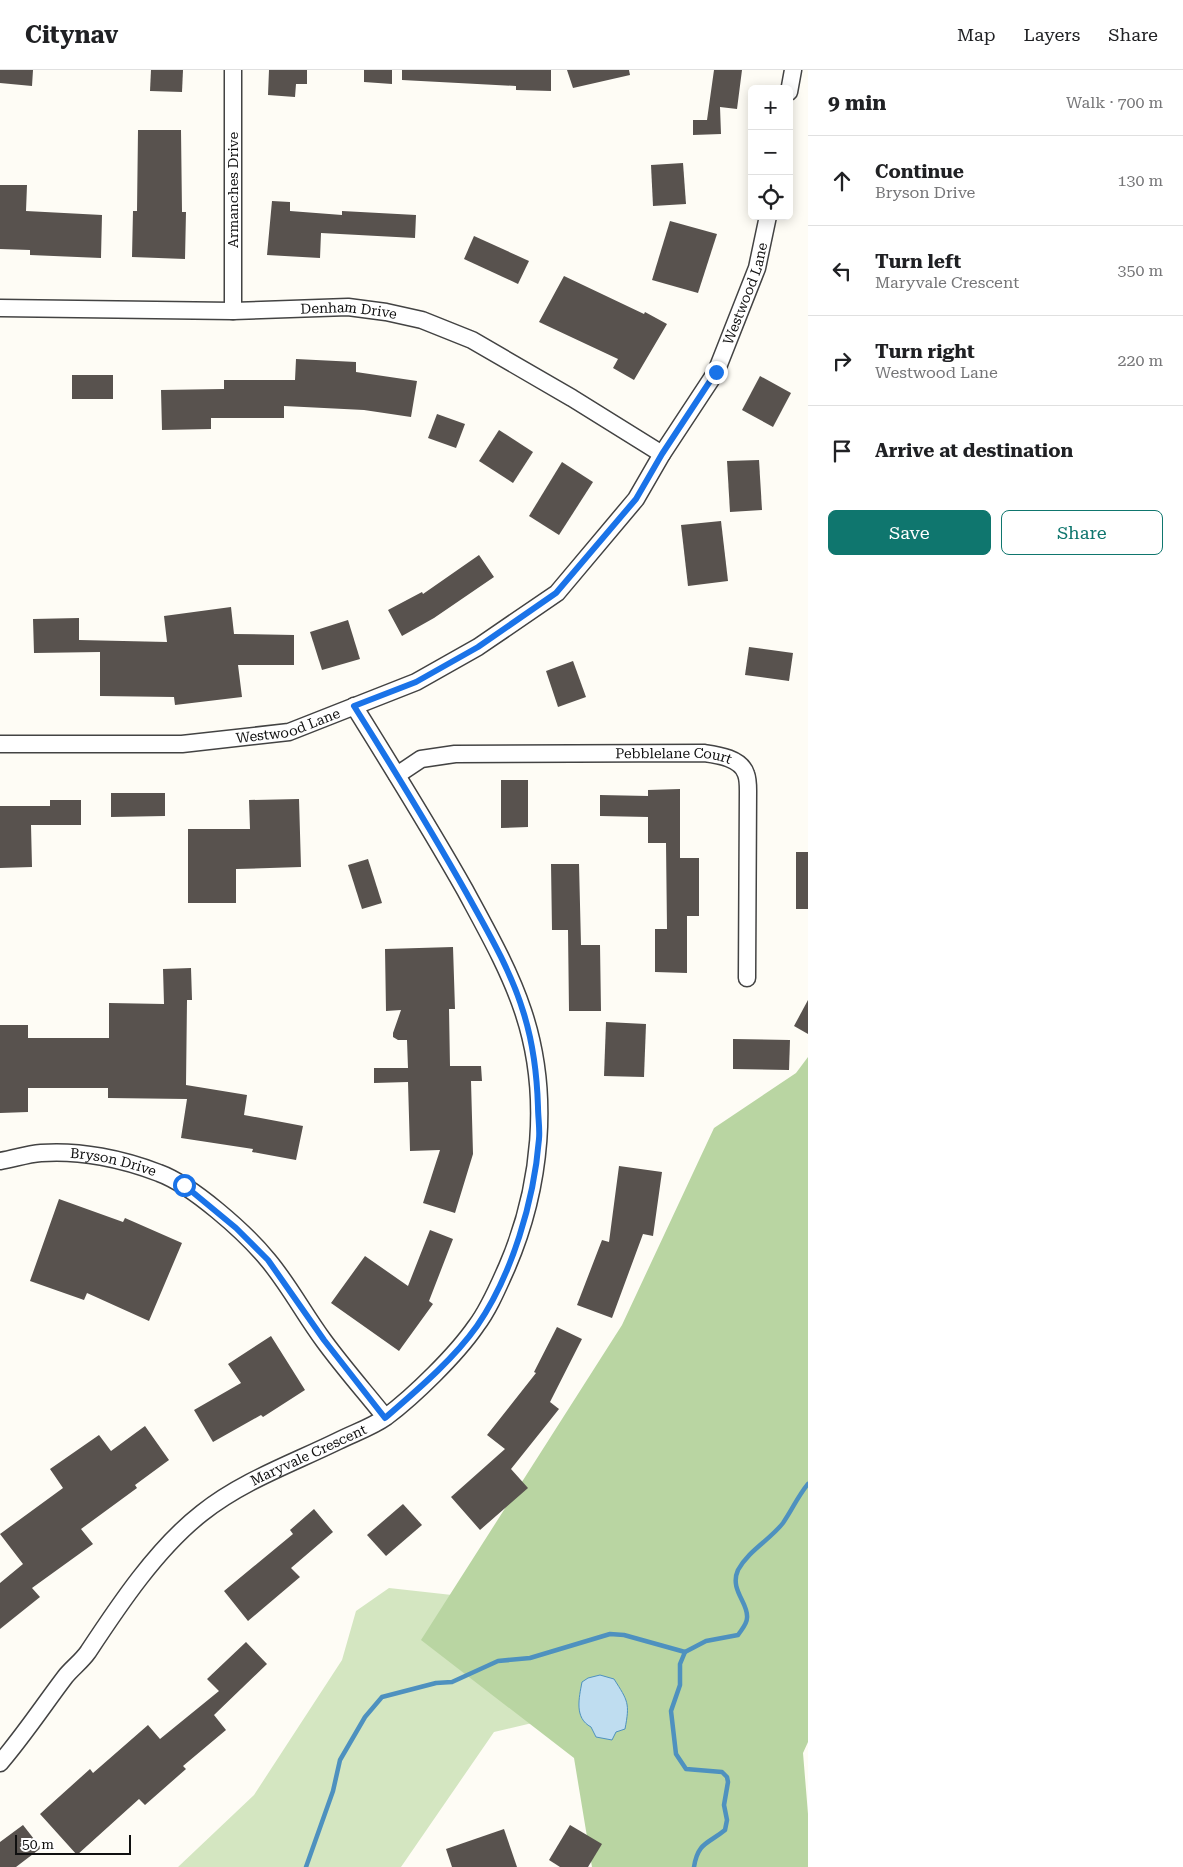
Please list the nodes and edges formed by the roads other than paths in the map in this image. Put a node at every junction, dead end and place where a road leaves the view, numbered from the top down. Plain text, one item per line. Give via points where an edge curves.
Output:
1 (233, 70) edge
2 (793, 70) edge
3 (790, 85) edge
4 (767, 220) edge
5 (0, 308) edge
6 (233, 311) junction
7 (662, 454) junction
8 (354, 706) junction
9 (0, 744) edge
10 (397, 776) junction
11 (747, 978) dead end
12 (0, 1161) edge
13 (385, 1418) junction
14 (0, 1762) edge

1 - 6 street, Armanches Drive
2 - 3 street
4 - 7 street, Westwood Lane via 757,268 716,372
5 - 6 street, Denham Drive
6 - 7 street, Denham Drive via 348,307 422,320 472,340
7 - 8 street, Westwood Lane via 636,499 556,593 478,647 416,682
8 - 9 street, Westwood Lane via 289,732 182,744
8 - 10 street, Maryvale Crescent
10 - 11 street, Pebblelane Court via 421,759 455,754 704,753 737,763 746,773 748,790
10 - 13 street, Maryvale Crescent via 483,924 523,1009 533,1046 539,1138 530,1199 498,1289 476,1326 452,1354
12 - 13 street, Bryson Drive via 40,1153 83,1154 123,1161 184,1185 236,1228 268,1260 324,1340
13 - 14 street, Maryvale Crescent via 276,1469 202,1512 176,1536 104,1626 85,1657 68,1673

